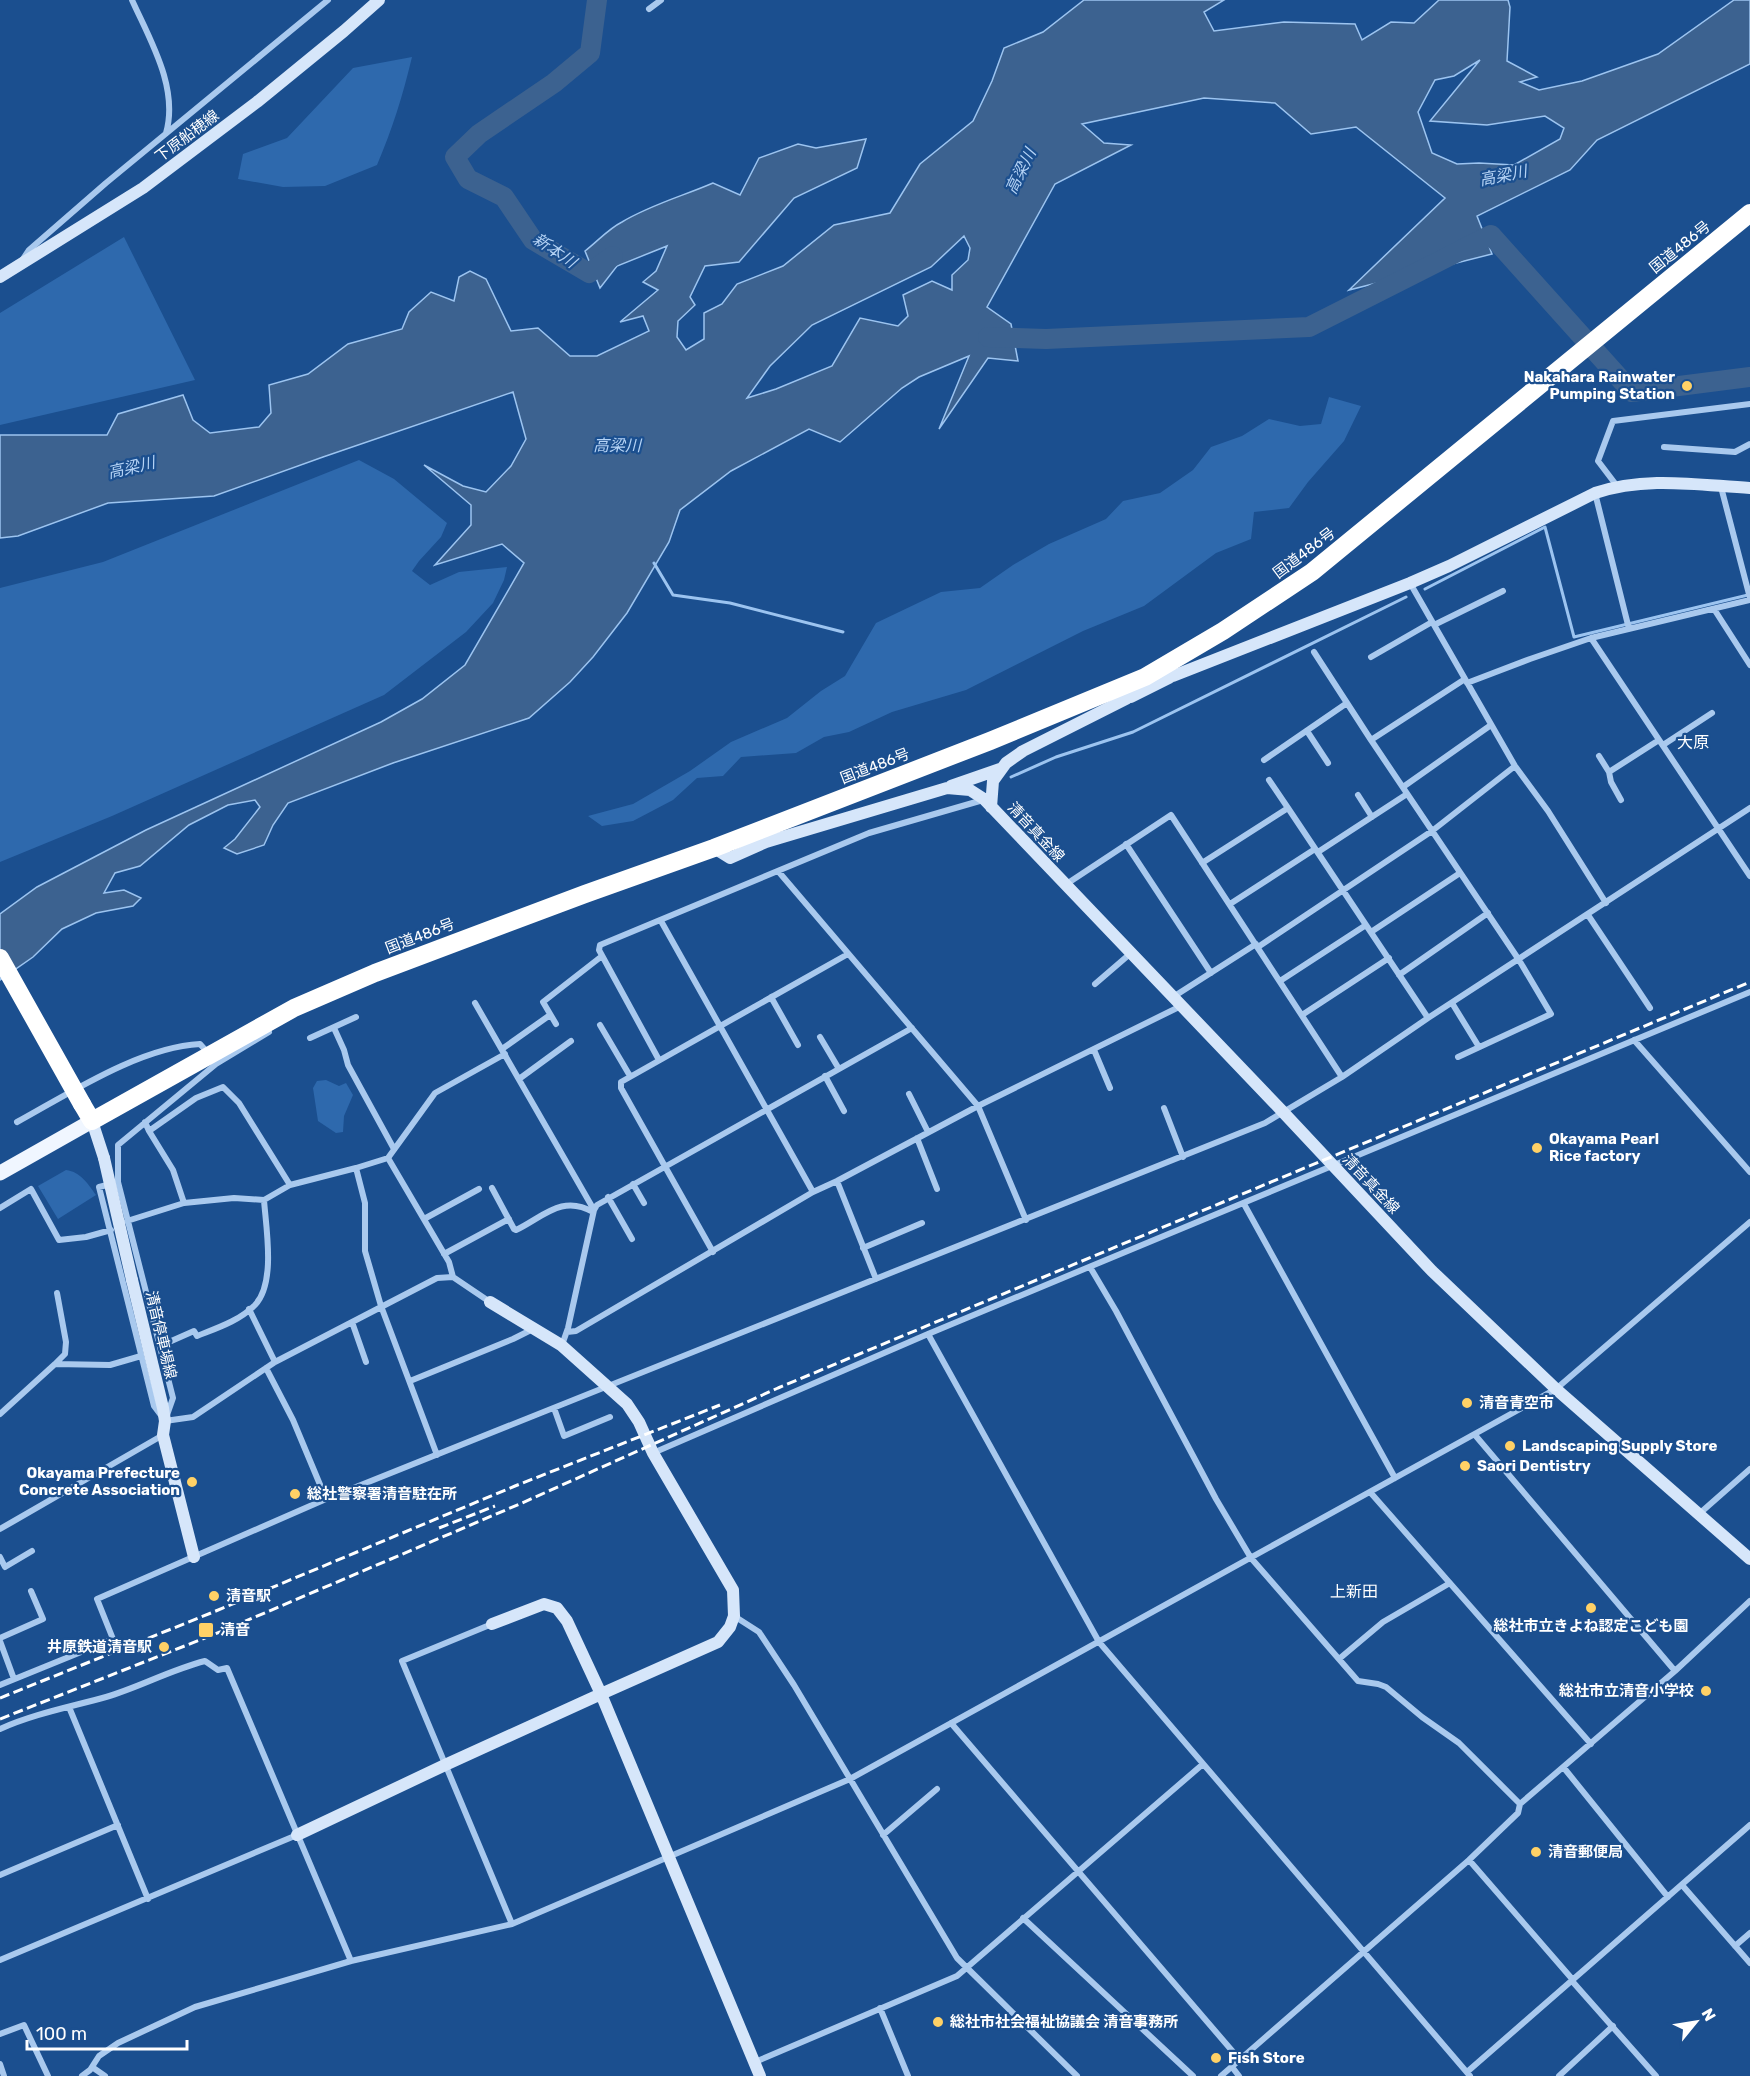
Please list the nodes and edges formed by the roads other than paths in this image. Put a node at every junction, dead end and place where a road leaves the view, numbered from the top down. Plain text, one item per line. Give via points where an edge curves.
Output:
1 (132, 0) edge
2 (328, 0) edge
3 (379, 0) edge
4 (661, 0) edge
5 (649, 9) dead end
6 (166, 134) junction
7 (1750, 213) edge
8 (20, 265) junction
9 (0, 277) edge
10 (1750, 404) edge
11 (1750, 444) edge
12 (1664, 447) dead end
13 (1617, 486) junction
14 (1721, 486) junction
15 (1750, 488) edge
16 (1594, 493) junction
17 (1410, 583) junction
18 (1503, 591) dead end
19 (1750, 597) edge
20 (1714, 609) junction
21 (1433, 624) junction
22 (1628, 626) junction
23 (1591, 638) junction
24 (1314, 652) dead end
25 (1371, 657) dead end
26 (1750, 665) edge
27 (1173, 676) junction
28 (1145, 677) junction
29 (1466, 681) junction
30 (1126, 699) junction
31 (1347, 703) junction
32 (1712, 713) dead end
33 (1491, 725) junction
34 (1306, 730) junction
35 (1371, 740) junction
36 (1661, 742) junction
37 (1599, 756) dead end
38 (1264, 759) dead end
39 (1328, 763) dead end
40 (1515, 766) junction
41 (1000, 769) junction
42 (1609, 772) junction
43 (1269, 780) dead end
44 (1403, 787) junction
45 (947, 788) junction
46 (1407, 794) junction
47 (1358, 795) dead end
48 (1621, 800) dead end
49 (988, 803) junction
50 (1288, 808) junction
51 (1750, 808) edge
52 (1372, 816) junction
53 (1719, 829) junction
54 (1432, 831) junction
55 (1126, 844) junction
56 (714, 848) junction
57 (1317, 850) junction
58 (1202, 863) junction
59 (778, 871) junction
60 (1460, 873) junction
61 (1750, 876) edge
62 (1065, 885) junction
63 (1344, 891) junction
64 (1606, 903) junction
65 (1230, 904) junction
66 (1488, 914) junction
67 (1588, 915) junction
68 (661, 921) junction
69 (1366, 925) junction
70 (1371, 932) junction
71 (1257, 945) junction
72 (1131, 953) junction
73 (848, 954) junction
74 (602, 956) junction
75 (0, 958) edge
76 (1389, 958) junction
77 (1519, 960) junction
78 (1210, 973) junction
79 (1399, 975) junction
80 (1280, 981) junction
81 (1095, 984) dead end
82 (1750, 992) edge
83 (771, 997) junction
84 (1177, 1001) junction
85 (476, 1003) dead end
86 (1452, 1003) junction
87 (294, 1008) junction
88 (1650, 1008) dead end
89 (550, 1015) junction
90 (1302, 1015) junction
91 (356, 1017) dead end
92 (1428, 1018) junction
93 (282, 1023) dead end
94 (556, 1024) dead end
95 (600, 1024) dead end
96 (721, 1026) junction
97 (275, 1028) dead end
98 (334, 1028) junction
99 (912, 1028) junction
100 (820, 1036) dead end
101 (310, 1038) dead end
102 (1634, 1040) junction
103 (571, 1041) dead end
104 (798, 1045) dead end
105 (1479, 1047) junction
106 (1094, 1050) junction
107 (503, 1052) junction
108 (210, 1054) junction
109 (1458, 1057) dead end
110 (659, 1060) junction
111 (838, 1069) junction
112 (630, 1076) junction
113 (825, 1076) junction
114 (1342, 1077) junction
115 (519, 1079) junction
116 (1110, 1088) dead end
117 (909, 1094) dead end
118 (978, 1106) junction
119 (1164, 1108) dead end
120 (768, 1109) junction
121 (844, 1111) dead end
122 (1283, 1112) junction
123 (92, 1121) junction
124 (17, 1122) dead end
125 (145, 1122) junction
126 (149, 1131) junction
127 (928, 1132) junction
128 (917, 1138) junction
129 (394, 1149) junction
130 (1183, 1157) junction
131 (388, 1158) junction
132 (665, 1166) junction
133 (1333, 1166) junction
134 (356, 1168) junction
135 (1750, 1172) edge
136 (0, 1173) edge
137 (837, 1181) junction
138 (118, 1182) junction
139 (633, 1184) junction
140 (290, 1185) junction
141 (492, 1188) dead end
142 (479, 1190) dead end
143 (938, 1190) dead end
144 (813, 1191) junction
145 (608, 1197) junction
146 (264, 1200) junction
147 (184, 1203) junction
148 (644, 1203) dead end
149 (1244, 1204) junction
150 (0, 1208) edge
151 (593, 1211) junction
152 (509, 1218) junction
153 (424, 1219) junction
154 (1026, 1220) junction
155 (127, 1221) junction
156 (1750, 1222) edge
157 (922, 1223) dead end
158 (111, 1230) junction
159 (632, 1239) dead end
160 (863, 1248) junction
161 (713, 1252) junction
162 (444, 1254) junction
163 (1090, 1268) junction
164 (453, 1277) junction
165 (876, 1279) junction
166 (57, 1293) dead end
167 (490, 1302) joint
168 (381, 1306) junction
169 (249, 1310) junction
170 (352, 1322) junction
171 (535, 1328) junction
172 (567, 1332) junction
173 (928, 1334) junction
174 (160, 1346) junction
175 (561, 1346) junction
176 (141, 1356) junction
177 (274, 1362) junction
178 (366, 1362) dead end
179 (55, 1364) junction
180 (266, 1368) junction
181 (410, 1382) junction
182 (609, 1386) junction
183 (1556, 1389) junction
184 (554, 1408) junction
185 (0, 1414) edge
186 (610, 1417) dead end
187 (165, 1421) junction
188 (163, 1435) junction
189 (1475, 1435) junction
190 (653, 1453) junction
191 (437, 1455) junction
192 (1750, 1469) edge
193 (1395, 1478) junction
194 (1371, 1492) junction
195 (326, 1499) junction
196 (1698, 1514) junction
197 (0, 1528) edge
198 (32, 1551) dead end
199 (0, 1557) edge
200 (194, 1557) junction
201 (1251, 1558) junction
202 (1750, 1559) edge
203 (1450, 1583) junction
204 (31, 1591) dead end
205 (1750, 1601) edge
206 (735, 1616) junction
207 (492, 1624) joint
208 (0, 1639) edge
209 (1099, 1642) junction
210 (1339, 1659) junction
211 (1675, 1671) junction
212 (14, 1679) junction
213 (0, 1685) edge
214 (601, 1694) junction
215 (69, 1707) junction
216 (951, 1723) junction
217 (0, 1729) edge
218 (1591, 1744) junction
219 (1203, 1764) junction
220 (445, 1765) junction
221 (1564, 1768) junction
222 (850, 1779) junction
223 (937, 1789) dead end
224 (1521, 1804) junction
225 (118, 1825) junction
226 (1748, 1830) edge
227 (883, 1835) junction
228 (297, 1836) junction
229 (668, 1857) junction
230 (1469, 1860) junction
231 (1078, 1871) junction
232 (0, 1875) edge
233 (1682, 1885) junction
234 (1668, 1897) junction
235 (148, 1899) junction
236 (1023, 1918) junction
237 (512, 1924) junction
238 (1750, 1933) edge
239 (1735, 1946) junction
240 (1364, 1952) junction
241 (0, 1960) edge
242 (351, 1960) junction
243 (1750, 1963) edge
244 (965, 1968) junction
245 (1573, 1980) junction
246 (880, 2008) junction
247 (1613, 2026) junction
248 (0, 2034) edge
249 (1240, 2060) junction
250 (754, 2063) junction
251 (0, 2064) edge
252 (92, 2067) junction
253 (1232, 2067) junction
254 (1469, 2074) edge
255 (4, 2076) edge
256 (48, 2076) edge
257 (82, 2076) edge
258 (105, 2076) edge
259 (760, 2076) edge
260 (908, 2076) edge
261 (1077, 2076) edge
262 (1193, 2076) edge
263 (1221, 2076) edge
264 (1239, 2076) edge
265 (1559, 2076) edge
266 (1656, 2076) edge

1 - 6 street via 167,86 170,122
2 - 6 street
3 - 8 main road, 下原船穂線 via 257,102 143,188
4 - 5 street
6 - 8 street via 29,250
7 - 28 highway, 国道486号 via 1312,572 1223,632
8 - 9 main road, 下原船穂線
10 - 13 street via 1613,421 1598,461
11 - 12 street via 1735,452
13 - 14 main road via 1660,482
13 - 16 main road
14 - 15 main road
14 - 19 street
16 - 17 main road
16 - 22 street
17 - 21 street
17 - 27 main road
18 - 21 street
19 - 20 street
20 - 22 street
20 - 26 street
21 - 25 street
21 - 29 street
22 - 23 street
23 - 29 street
23 - 36 street
24 - 31 street
27 - 28 main road
27 - 30 main road
28 - 30 main road
28 - 56 highway, 国道486号
29 - 33 street
29 - 35 street
30 - 41 main road via 1023,751
31 - 34 street
31 - 35 street
32 - 36 street
33 - 40 street
33 - 44 street
34 - 38 street
34 - 39 street
35 - 44 street
36 - 42 street
36 - 53 street
37 - 42 street
40 - 54 street
40 - 64 street
41 - 45 main road
41 - 49 main road, 清音真金線
42 - 48 street
43 - 50 street
44 - 46 street
45 - 49 main road, 清音真金線 via 970,790
45 - 56 main road, 清音真金線 via 766,842 730,858
46 - 52 street
46 - 54 street
47 - 52 street
49 - 59 street via 869,833
49 - 62 main road, 清音真金線
50 - 57 street
50 - 58 street
51 - 53 street
52 - 57 street
53 - 61 street
53 - 64 street
54 - 60 street
54 - 63 street
55 - 58 street via 1171,815
55 - 62 street
55 - 78 street
56 - 87 highway, 国道486号 via 375,973
57 - 63 street
57 - 65 street
58 - 65 street
59 - 68 street
59 - 73 street
60 - 66 street
60 - 70 street
62 - 72 main road, 清音真金線
63 - 69 street
63 - 71 street
64 - 67 street
65 - 71 street
66 - 77 street
66 - 79 street
67 - 77 street
67 - 88 street
68 - 74 street via 600,945
68 - 96 street
69 - 70 street
69 - 80 street
70 - 76 street
71 - 78 street
71 - 80 street
72 - 81 street
72 - 84 main road, 清音真金線
73 - 83 street
73 - 99 street
74 - 89 street via 543,1002
74 - 110 street
75 - 123 highway, bridge
76 - 79 street
76 - 90 street
77 - 86 street
77 - 105 street via 1551,1014
78 - 84 street
79 - 92 street
80 - 90 street
82 - 102 street
83 - 96 street
83 - 104 street
84 - 106 street
84 - 122 main road, 清音真金線
85 - 107 street
86 - 92 street
86 - 105 street
87 - 93 street
87 - 108 highway, 国道486号
89 - 94 street
89 - 107 street
90 - 114 street
91 - 98 street
92 - 114 street
95 - 112 street
96 - 110 street
96 - 120 street
97 - 125 street via 216,1064
98 - 101 street
98 - 129 street via 348,1065
99 - 111 street
99 - 118 street
100 - 111 street
102 - 133 street
102 - 135 street
103 - 115 street
105 - 109 street
106 - 116 street
106 - 118 street
107 - 115 street
107 - 129 street via 435,1093
108 - 123 highway, 国道486号
108 - 124 street via 200,1044 183,1045 128,1063
110 - 112 street
111 - 113 street
112 - 132 street via 621,1082 621,1088
113 - 120 street
113 - 121 street
114 - 122 street
115 - 151 street
117 - 127 street
118 - 127 street
118 - 154 street
119 - 130 street
120 - 132 street
120 - 144 street
122 - 130 street
122 - 133 main road, 清音真金線
123 - 136 main road
123 - 187 main road, 清音停車場線, bridge
125 - 126 street
125 - 138 street via 118,1145
126 - 140 street via 196,1098 223,1087 239,1102
126 - 147 street via 173,1170
127 - 128 street
128 - 137 street
128 - 143 street
129 - 131 street
130 - 154 street
131 - 134 street
131 - 153 street
132 - 139 street
132 - 161 street
133 - 149 street
133 - 183 main road, 清音真金線 via 1432,1271
134 - 140 street
134 - 168 street via 365,1203 365,1251
137 - 144 street
137 - 160 street
138 - 155 street
138 - 158 street via 99,1187
139 - 145 street
139 - 148 street
140 - 146 street
141 - 152 street
142 - 153 street
144 - 161 street
145 - 151 street
145 - 159 street
146 - 147 street via 234,1198
146 - 169 street via 266,1278 260,1298
147 - 155 street
149 - 163 street
149 - 193 street
150 - 158 street via 30,1189 59,1240
151 - 152 street via 560,1206 516,1230
151 - 172 street
152 - 162 street
153 - 162 street
154 - 165 street
155 - 174 street
156 - 183 street
157 - 160 street
158 - 176 street
160 - 165 street
161 - 172 street
162 - 164 street
163 - 173 street
163 - 201 street
164 - 167 street
164 - 168 street via 437,1278
165 - 182 street
166 - 179 street via 66,1342 65,1354
167 - 171 main road
168 - 170 street
168 - 181 street
169 - 174 street via 197,1336 194,1331
169 - 177 street
170 - 177 street
170 - 178 street
171 - 175 main road
171 - 181 street
172 - 175 street
173 - 190 street
173 - 209 street
174 - 187 street via 173,1398
175 - 182 main road
176 - 179 street via 110,1365
176 - 187 street via 154,1406
177 - 180 street
179 - 185 street
180 - 187 street via 193,1417
180 - 195 street
181 - 191 street
182 - 184 street
182 - 190 main road via 639,1422
183 - 189 street
183 - 196 main road, 清音真金線
184 - 186 street via 564,1436
184 - 191 street
187 - 188 main road, 清音停車場線
188 - 197 street
188 - 200 main road, 清音停車場線
189 - 193 street
189 - 211 street
190 - 206 main road via 733,1590
191 - 195 street
192 - 196 street
193 - 194 street
194 - 201 street
194 - 203 street
195 - 200 street
196 - 202 main road, 清音真金線
198 - 199 street via 5,1567
200 - 212 street via 97,1599 113,1640
201 - 209 street
201 - 210 street
203 - 210 street via 1383,1622
203 - 218 street
204 - 208 street via 43,1619
205 - 211 street
206 - 214 main road via 718,1642
206 - 222 street via 763,1637
207 - 214 main road via 544,1604 557,1608
207 - 220 street via 402,1661
208 - 212 street
209 - 216 street
209 - 219 street
210 - 224 street via 1358,1681 1386,1687 1449,1735
211 - 218 street
212 - 213 street
214 - 220 main road
214 - 229 main road
215 - 217 street
215 - 225 street
215 - 228 street via 107,1697 176,1668 201,1662 218,1670 227,1668
216 - 222 street
216 - 231 street
218 - 221 street
219 - 231 street
219 - 240 street
220 - 228 main road
220 - 237 street
221 - 224 street
221 - 234 street
222 - 227 street
222 - 229 street
223 - 227 street
224 - 230 street via 1518,1813
225 - 232 street
225 - 235 street
226 - 233 street
227 - 244 street
228 - 235 street
228 - 242 street
229 - 237 street
229 - 250 main road
230 - 240 street
230 - 245 street
231 - 236 street
231 - 249 street
233 - 234 street
233 - 239 street
234 - 245 street
235 - 241 street
236 - 244 street
236 - 262 street
237 - 242 street
238 - 239 street
239 - 243 street
240 - 249 street
240 - 254 street
242 - 252 street via 195,2007 118,2043 99,2056
244 - 246 street via 957,1976
244 - 261 street
245 - 247 street
245 - 254 street
246 - 250 street
246 - 260 street
247 - 265 street
247 - 266 street
248 - 256 street via 24,2025
249 - 253 street
250 - 259 main road
251 - 255 street
252 - 257 street
252 - 258 street
253 - 263 street
253 - 264 street

